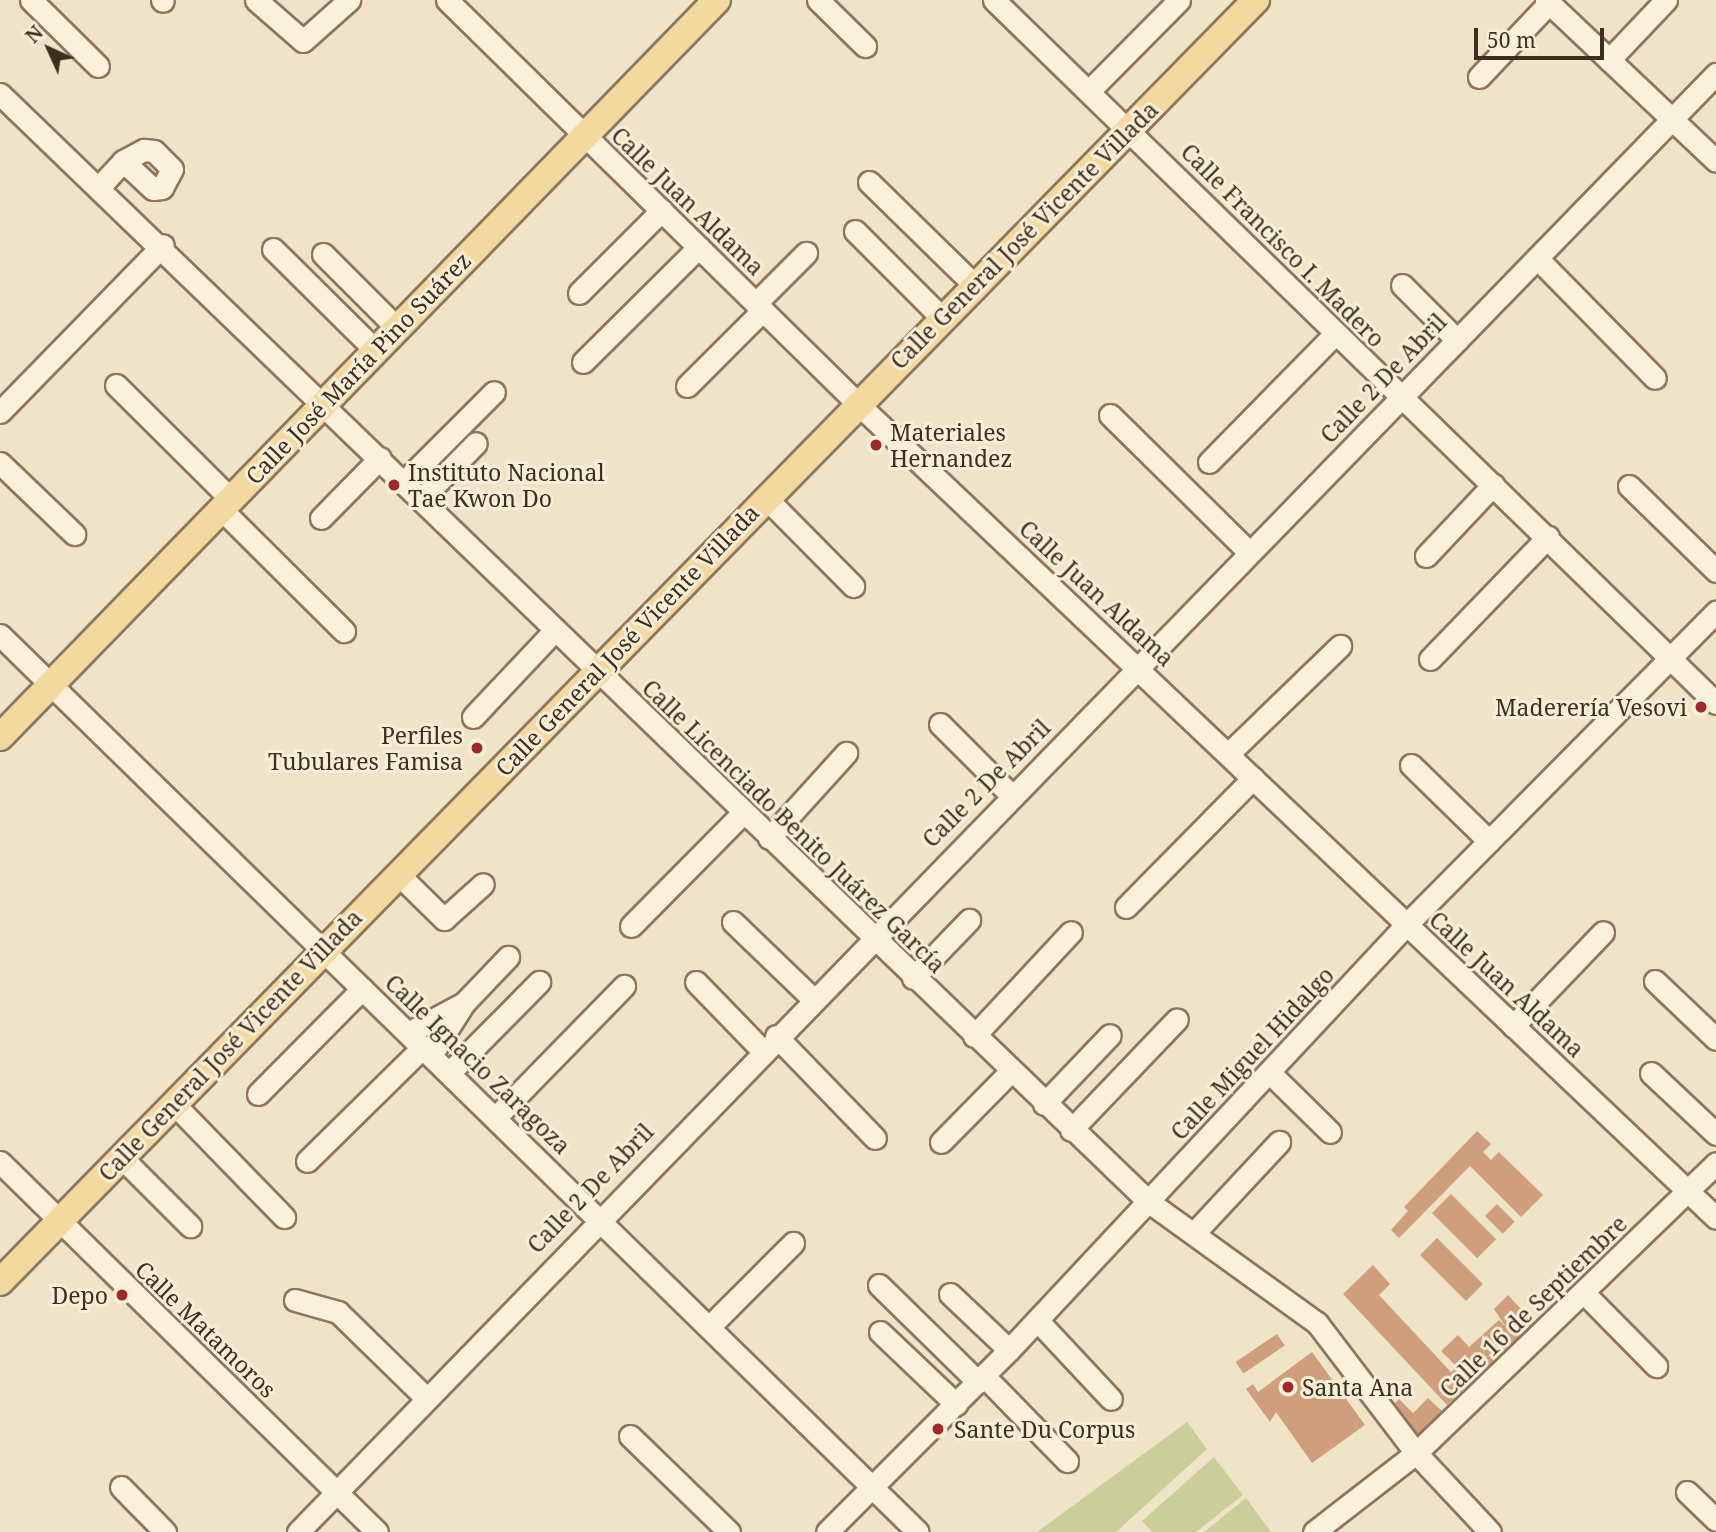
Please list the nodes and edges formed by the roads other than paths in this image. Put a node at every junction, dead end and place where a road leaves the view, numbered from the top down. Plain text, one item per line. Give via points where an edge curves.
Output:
1 (31, 0) edge
2 (256, 0) edge
3 (349, 0) edge
4 (446, 0) edge
5 (717, 0) edge
6 (818, 0) edge
7 (994, 0) edge
8 (1180, 0) edge
9 (1256, 0) edge
10 (1666, 0) edge
11 (1547, 2) edge
12 (865, 46) dead end
13 (1609, 60) junction
14 (98, 66) dead end
15 (1716, 74) edge
16 (1479, 77) dead end
17 (1089, 91) junction
18 (0, 94) edge
19 (1673, 120) junction
20 (1129, 129) junction
21 (582, 136) junction
22 (123, 161) dead end
23 (1716, 161) edge
24 (869, 182) dead end
25 (100, 186) junction
26 (662, 210) junction
27 (855, 231) dead end
28 (163, 245) junction
29 (699, 247) junction
30 (273, 250) dead end
31 (806, 253) dead end
32 (323, 254) dead end
33 (1537, 258) junction
34 (974, 285) junction
35 (1402, 285) dead end
36 (579, 293) dead end
37 (759, 306) junction
38 (942, 318) junction
39 (397, 328) junction
40 (1335, 334) junction
41 (1457, 340) junction
42 (376, 351) junction
43 (583, 362) dead end
44 (1655, 378) dead end
45 (116, 385) dead end
46 (687, 386) dead end
47 (494, 392) dead end
48 (1401, 397) junction
49 (857, 403) junction
50 (323, 405) junction
51 (1, 408) edge
52 (1110, 415) dead end
53 (475, 443) dead end
54 (380, 458) junction
55 (1209, 462) dead end
56 (0, 463) edge
57 (404, 482) junction
58 (1493, 485) junction
59 (1629, 486) dead end
60 (765, 498) junction
61 (421, 499) junction
62 (227, 505) junction
63 (321, 519) dead end
64 (74, 534) dead end
65 (1548, 537) junction
66 (1249, 552) junction
67 (1426, 556) dead end
68 (1716, 571) edge
69 (853, 586) dead end
70 (1716, 611) edge
71 (555, 630) junction
72 (344, 631) dead end
73 (0, 635) edge
74 (1340, 646) dead end
75 (1670, 658) junction
76 (1430, 659) dead end
77 (1138, 667) junction
78 (598, 672) junction
79 (49, 684) junction
80 (1716, 703) edge
81 (473, 717) dead end
82 (940, 724) dead end
83 (0, 737) edge
84 (846, 753) dead end
85 (1228, 754) junction
86 (1411, 765) dead end
87 (1253, 778) junction
88 (1012, 795) junction
89 (743, 813) junction
90 (769, 838) junction
91 (1489, 841) junction
92 (397, 873) junction
93 (483, 884) dead end
94 (1126, 907) dead end
95 (969, 920) dead end
96 (733, 922) dead end
97 (1406, 925) junction
98 (631, 926) dead end
99 (1071, 932) dead end
100 (1603, 932) dead end
101 (872, 937) junction
102 (321, 950) junction
103 (508, 957) dead end
104 (914, 978) junction
105 (1655, 981) dead end
106 (539, 982) dead end
107 (696, 982) dead end
108 (624, 986) dead end
109 (362, 989) junction
110 (812, 998) junction
111 (464, 1003) junction
112 (1177, 1019) dead end
113 (1513, 1026) junction
114 (1110, 1035) dead end
115 (974, 1036) junction
116 (1716, 1039) edge
117 (769, 1043) junction
118 (421, 1045) junction
119 (450, 1072) junction
120 (1010, 1072) junction
121 (1270, 1073) junction
122 (1651, 1073) dead end
123 (258, 1094) dead end
124 (174, 1104) junction
125 (1044, 1104) junction
126 (497, 1116) junction
127 (1071, 1130) junction
128 (1330, 1132) dead end
129 (1716, 1134) edge
130 (875, 1138) dead end
131 (941, 1142) dead end
132 (1279, 1142) dead end
133 (121, 1157) junction
134 (307, 1161) dead end
135 (0, 1162) edge
136 (1716, 1163) edge
137 (1689, 1191) junction
138 (1149, 1202) junction
139 (284, 1217) dead end
140 (597, 1217) junction
141 (1716, 1218) edge
142 (59, 1223) junction
143 (190, 1226) dead end
144 (1196, 1231) junction
145 (793, 1243) dead end
146 (0, 1282) edge
147 (879, 1285) dead end
148 (950, 1294) dead end
149 (1586, 1295) junction
150 (295, 1300) dead end
151 (1037, 1320) junction
152 (709, 1328) junction
153 (880, 1332) dead end
154 (1009, 1350) junction
155 (1656, 1366) dead end
156 (981, 1379) junction
157 (425, 1397) junction
158 (1111, 1399) dead end
159 (956, 1404) junction
160 (630, 1436) dead end
161 (1416, 1453) junction
162 (1067, 1461) dead end
163 (121, 1487) dead end
164 (872, 1488) junction
165 (336, 1492) junction
166 (1687, 1492) dead end
167 (1716, 1520) edge
168 (165, 1532) edge
169 (298, 1532) edge
170 (377, 1532) edge
171 (729, 1532) edge
172 (827, 1532) edge
173 (918, 1532) edge
174 (1314, 1532) edge
175 (1490, 1532) edge

1 - 14 street
2 - 3 street via 303,41
4 - 21 street, Calle Juan Aldama
5 - 21 main road, Calle José María Pino Suárez
6 - 12 street
7 - 17 street, Calle Francisco I. Madero
8 - 17 street
9 - 20 main road, Calle General José Vicente Villada
10 - 13 street
11 - 13 street
11 - 16 street
13 - 19 street
15 - 19 street, Calle 2 De Abril
17 - 20 street, Calle Francisco I. Madero
18 - 25 street, Calle Licenciado Benito Juárez García
19 - 23 street
19 - 33 street, Calle 2 De Abril
20 - 34 main road, Calle General José Vicente Villada
20 - 40 street, Calle Francisco I. Madero
21 - 26 street, Calle Juan Aldama
21 - 39 main road, Calle José María Pino Suárez
22 - 25 street
24 - 34 street
25 - 28 street, Calle Licenciado Benito Juárez García
26 - 29 street, Calle Juan Aldama
26 - 36 street
27 - 38 street
28 - 50 street, Calle Licenciado Benito Juárez García
28 - 51 street
29 - 37 street, Calle Juan Aldama
29 - 43 street
30 - 42 street
31 - 37 street
32 - 39 street
33 - 41 street, Calle 2 De Abril
33 - 44 street
34 - 38 main road, Calle General José Vicente Villada
35 - 41 street
37 - 46 street
37 - 49 street, Calle Juan Aldama
38 - 49 main road, Calle General José Vicente Villada
39 - 42 main road, Calle José María Pino Suárez
40 - 48 street, Calle Francisco I. Madero
40 - 55 street
41 - 48 street, Calle 2 De Abril
42 - 50 main road, Calle José María Pino Suárez
45 - 62 street
47 - 57 street
48 - 58 street, Calle Francisco I. Madero
48 - 66 street, Calle 2 De Abril
49 - 60 main road, Calle General José Vicente Villada
49 - 77 street, Calle Juan Aldama
50 - 54 street, Calle Licenciado Benito Juárez García
50 - 62 main road, Calle José María Pino Suárez
52 - 66 street
53 - 61 street
54 - 57 street, Calle Licenciado Benito Juárez García
54 - 63 street
56 - 64 street
57 - 61 street, Calle Licenciado Benito Juárez García
58 - 65 street, Calle Francisco I. Madero
58 - 67 street
59 - 68 street
60 - 69 street
60 - 78 main road, Calle General José Vicente Villada
61 - 71 street, Calle Licenciado Benito Juárez García
62 - 72 street
62 - 79 main road, Calle José María Pino Suárez
65 - 75 street, Calle Francisco I. Madero
65 - 76 street
66 - 77 street, Calle 2 De Abril
70 - 75 street, Calle Miguel Hidalgo
71 - 78 street, Calle Licenciado Benito Juárez García
71 - 81 street
73 - 79 street, Calle Ignacio Zaragoza
74 - 85 street
75 - 80 street, Calle Francisco I. Madero
75 - 91 street, Calle Miguel Hidalgo
77 - 85 street, Calle Juan Aldama
77 - 88 street, Calle 2 De Abril
78 - 89 street, Calle Licenciado Benito Juárez García
78 - 92 main road, Calle General José Vicente Villada
79 - 83 main road, Calle José María Pino Suárez
79 - 102 street, Calle Ignacio Zaragoza
82 - 88 street
84 - 90 street
85 - 87 street, Calle Juan Aldama
86 - 91 street
87 - 94 street
87 - 97 street, Calle Juan Aldama
88 - 101 street, Calle 2 De Abril
89 - 90 street, Calle Licenciado Benito Juárez García
89 - 98 street
90 - 101 street, Calle Licenciado Benito Juárez García
91 - 97 street, Calle Miguel Hidalgo
92 - 93 street via 444,919
92 - 102 main road, Calle General José Vicente Villada
95 - 104 street
96 - 110 street
97 - 113 street, Calle Juan Aldama
97 - 121 street, Calle Miguel Hidalgo
99 - 115 street
100 - 113 street
101 - 104 street, Calle Licenciado Benito Juárez García
101 - 110 street, Calle 2 De Abril
102 - 109 street, Calle Ignacio Zaragoza
102 - 124 main road, Calle General José Vicente Villada
103 - 111 street
104 - 115 street, Calle Licenciado Benito Juárez García
105 - 116 street
106 - 119 street
107 - 117 street
108 - 126 street
109 - 118 street, Calle Ignacio Zaragoza
109 - 123 street
110 - 117 street, Calle 2 De Abril
111 - 118 street
111 - 118 street
112 - 127 street
113 - 137 street, Calle Juan Aldama
114 - 125 street
115 - 120 street, Calle Licenciado Benito Juárez García
117 - 130 street
117 - 140 street, Calle 2 De Abril
118 - 119 street, Calle Ignacio Zaragoza
118 - 134 street
119 - 126 street, Calle Ignacio Zaragoza
120 - 125 street, Calle Licenciado Benito Juárez García
120 - 131 street
121 - 128 street
121 - 138 street, Calle Miguel Hidalgo
122 - 129 street
124 - 133 main road, Calle General José Vicente Villada
124 - 139 street
125 - 127 street, Calle Licenciado Benito Juárez García
126 - 140 street, Calle Ignacio Zaragoza
127 - 138 street, Calle Licenciado Benito Juárez García
132 - 144 street
133 - 142 main road, Calle General José Vicente Villada
133 - 143 street
135 - 142 street, Calle Matamoros
136 - 137 street, Calle 16 de Septiembre
137 - 141 street, Calle Juan Aldama
137 - 149 street, Calle 16 de Septiembre
138 - 144 street, Calle Licenciado Benito Juárez García
138 - 151 street, Calle Miguel Hidalgo
140 - 152 street, Calle Ignacio Zaragoza
140 - 157 street, Calle 2 De Abril
142 - 146 main road, Calle General José Vicente Villada
142 - 165 street, Calle Matamoros
144 - 161 street, Calle Licenciado Benito Juárez García via 1317,1323
145 - 152 street
147 - 156 street
148 - 154 street
149 - 155 street
149 - 161 street, Calle 16 de Septiembre
150 - 157 street via 338,1312
151 - 154 street, Calle Miguel Hidalgo
151 - 158 street
152 - 164 street, Calle Ignacio Zaragoza
153 - 159 street
154 - 156 street, Calle Miguel Hidalgo
156 - 159 street, Calle Miguel Hidalgo
156 - 162 street
157 - 165 street, Calle 2 De Abril
159 - 164 street, Calle Miguel Hidalgo
160 - 171 street
161 - 174 street, Calle 16 de Septiembre
161 - 175 street, Calle Licenciado Benito Juárez García
163 - 168 street
164 - 172 street, Calle Miguel Hidalgo
164 - 173 street, Calle Ignacio Zaragoza
165 - 169 street, Calle 2 De Abril
165 - 170 street, Calle Matamoros
166 - 167 street

